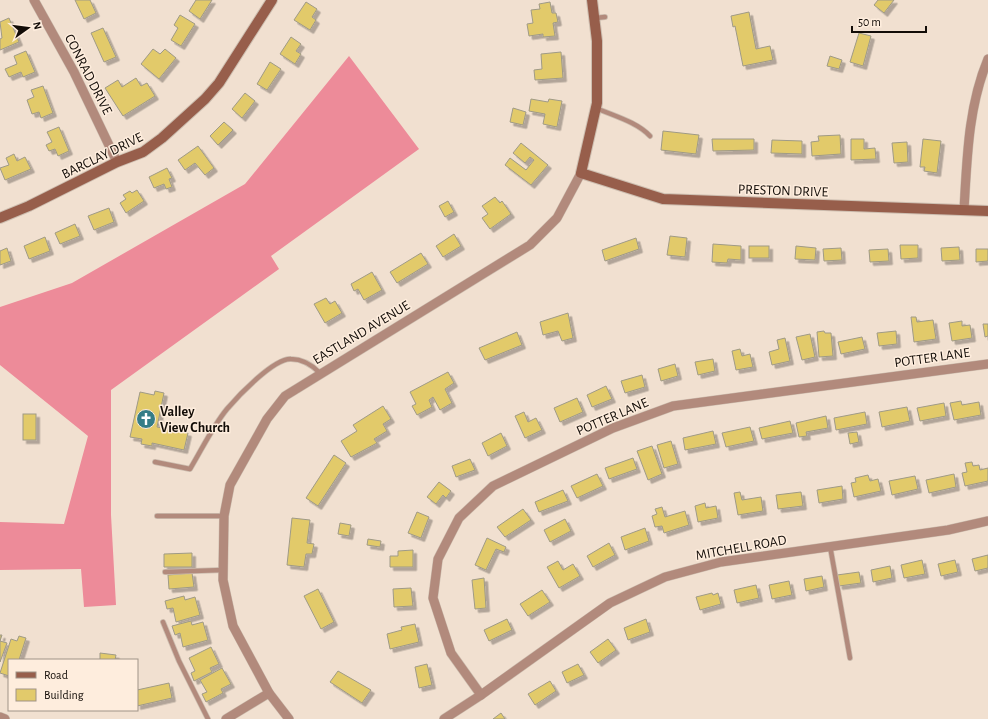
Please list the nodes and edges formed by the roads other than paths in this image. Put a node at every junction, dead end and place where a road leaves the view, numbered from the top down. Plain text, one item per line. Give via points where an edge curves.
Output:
1 (34, 0) edge
2 (272, 0) edge
3 (592, 0) edge
4 (988, 59) edge
5 (596, 108) junction
6 (650, 136) dead end
7 (117, 162) junction
8 (581, 173) junction
9 (964, 210) junction
10 (988, 211) edge
11 (0, 218) edge
12 (988, 364) edge
13 (320, 373) junction
14 (155, 462) dead end
15 (157, 516) dead end
16 (224, 516) junction
17 (988, 522) edge
18 (830, 546) junction
19 (223, 570) junction
20 (165, 572) dead end
21 (163, 622) dead end
22 (850, 658) dead end
23 (269, 693) junction
24 (481, 695) junction
25 (0, 717) edge
26 (6, 719) edge
27 (208, 719) edge
28 (226, 719) edge
29 (289, 719) edge
30 (444, 719) edge

1 - 7 street, CONRAD DRIVE via 74,72
2 - 7 street, BARCLAY DRIVE via 219,83 205,99 162,138 142,152
3 - 5 street, EASTLAND AVENUE via 600,18
4 - 9 street via 979,80 970,126
5 - 6 lane via 624,120
5 - 8 street, EASTLAND AVENUE
7 - 11 street, BARCLAY DRIVE
8 - 9 street, PRESTON DRIVE via 663,199
8 - 13 street, EASTLAND AVENUE via 557,218 530,245
9 - 10 street, PRESTON DRIVE
12 - 24 street, POTTER LANE via 673,406 613,428 493,486 459,518 438,560 434,598 452,653
13 - 14 lane via 309,363 290,358 273,366 256,379 227,409 190,468
13 - 16 street, EASTLAND AVENUE via 285,396 267,419 230,485
15 - 16 lane
16 - 19 street, EASTLAND AVENUE
17 - 18 street, MITCHELL ROAD
18 - 22 lane
18 - 24 street, MITCHELL ROAD via 721,562 666,577 610,603
19 - 20 lane
19 - 23 street, EASTLAND AVENUE via 222,580 233,626
21 - 27 lane
23 - 28 street
23 - 29 street, EASTLAND AVENUE
24 - 30 street, MITCHELL ROAD
25 - 26 street

